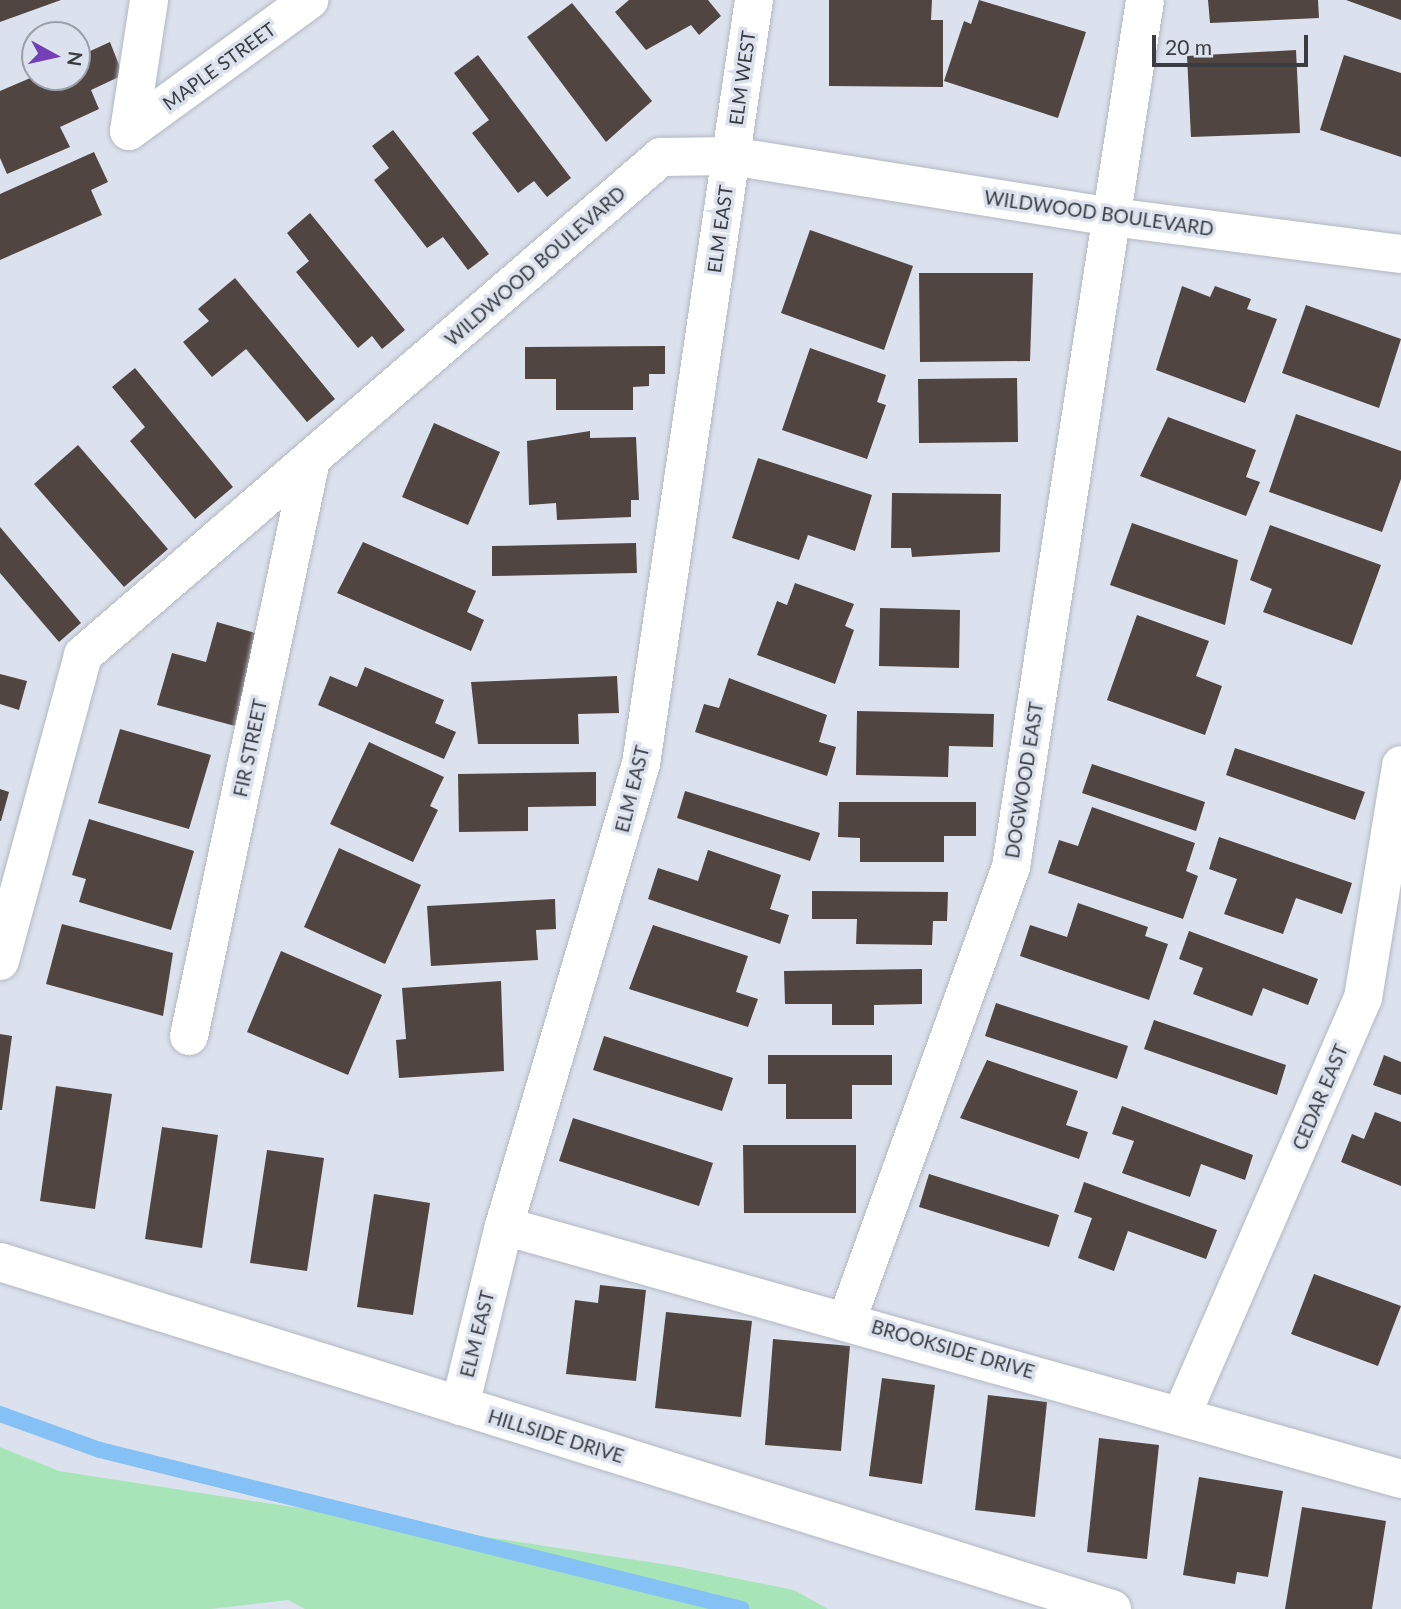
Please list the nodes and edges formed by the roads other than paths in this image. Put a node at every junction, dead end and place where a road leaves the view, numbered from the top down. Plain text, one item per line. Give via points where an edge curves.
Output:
1 (149, 0) edge
2 (309, 0) edge
3 (754, 0) edge
4 (1146, 0) edge
5 (731, 156) junction
6 (1112, 217) junction
7 (1401, 254) edge
8 (312, 460) junction
9 (1401, 765) edge
10 (0, 961) edge
11 (188, 1036) dead end
12 (504, 1226) junction
13 (0, 1262) edge
14 (847, 1320) junction
15 (460, 1406) junction
16 (1182, 1414) junction
17 (1401, 1479) edge
18 (1112, 1609) edge

1 - 2 street, MAPLE STREET via 130,131
3 - 5 street, ELM WEST
4 - 6 street, DOGWOOD EAST
5 - 6 street, WILDWOOD BOULEVARD
5 - 8 street, WILDWOOD BOULEVARD via 661,157
5 - 12 street, ELM EAST via 641,764
6 - 7 street, WILDWOOD BOULEVARD
6 - 14 street, DOGWOOD EAST via 1011,867
8 - 10 street, WILDWOOD BOULEVARD via 83,655
8 - 11 street, FIR STREET
9 - 16 street, CEDAR EAST via 1363,998
12 - 14 street, BROOKSIDE DRIVE
12 - 15 street, ELM EAST
13 - 15 street, HILLSIDE DRIVE
14 - 16 street, BROOKSIDE DRIVE
15 - 18 street, HILLSIDE DRIVE
16 - 17 street, BROOKSIDE DRIVE

